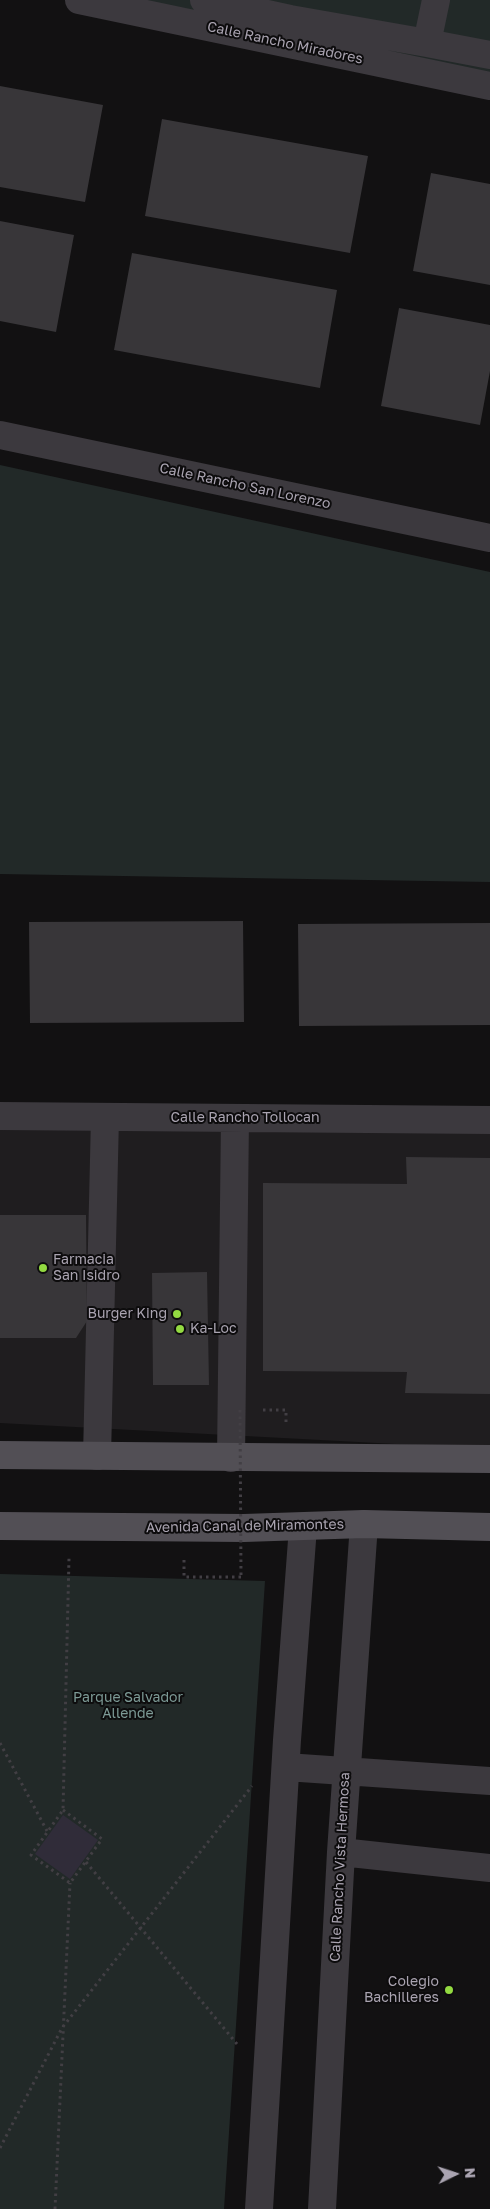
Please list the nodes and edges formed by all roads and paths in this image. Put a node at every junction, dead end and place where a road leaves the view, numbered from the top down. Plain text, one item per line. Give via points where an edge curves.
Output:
1 (79, 0) edge
2 (204, 0) edge
3 (436, 0) edge
4 (427, 43) junction
5 (490, 55) edge
6 (490, 86) edge
7 (0, 435) edge
8 (490, 538) edge
9 (0, 1116) edge
10 (105, 1117) junction
11 (235, 1118) junction
12 (490, 1120) edge
13 (240, 1410) dead end
14 (0, 1455) edge
15 (96, 1456) junction
16 (231, 1458) junction
17 (490, 1459) edge
18 (364, 1524) junction
19 (0, 1526) edge
20 (70, 1526) junction
21 (303, 1526) junction
22 (490, 1527) edge
23 (184, 1577) dead end
24 (0, 1742) edge
25 (286, 1767) junction
26 (346, 1771) junction
27 (257, 1779) dead end
28 (490, 1781) edge
29 (62, 1810) junction
30 (47, 1831) junction
31 (341, 1852) junction
32 (86, 1862) junction
33 (490, 1868) edge
34 (70, 1883) junction
35 (142, 1928) junction
36 (62, 2028) junction
37 (268, 2081) junction
38 (0, 2148) edge
39 (55, 2209) edge
40 (259, 2209) edge
41 (322, 2209) edge

1 - 6 street, Calle Rancho Miradores
2 - 4 street
3 - 4 street
4 - 5 street
7 - 8 street, Calle Rancho San Lorenzo
9 - 10 street, Calle Rancho Tollocan
10 - 11 street, Calle Rancho Tollocan
10 - 15 street
11 - 12 street, Calle Rancho Tollocan
11 - 16 street
13 - 23 path, bridge via 241,1577
14 - 15 main road
15 - 16 main road
16 - 17 main road
18 - 21 main road, Avenida Canal de Miramontes
18 - 22 main road, Avenida Canal de Miramontes
18 - 26 street, Calle Rancho Vista Hermosa
19 - 20 main road, Avenida Canal de Miramontes
20 - 21 main road, Avenida Canal de Miramontes
20 - 29 path
21 - 25 street
24 - 30 path
25 - 26 street
25 - 37 street
26 - 28 street
26 - 31 street, Calle Rancho Vista Hermosa
27 - 35 path
29 - 30 path
29 - 32 path via 102,1839
30 - 34 path via 30,1855
31 - 33 street
31 - 41 street, Calle Rancho Vista Hermosa
32 - 34 path
32 - 35 path
34 - 36 path
35 - 36 path
35 - 37 path
36 - 38 path
36 - 39 path
37 - 40 street

